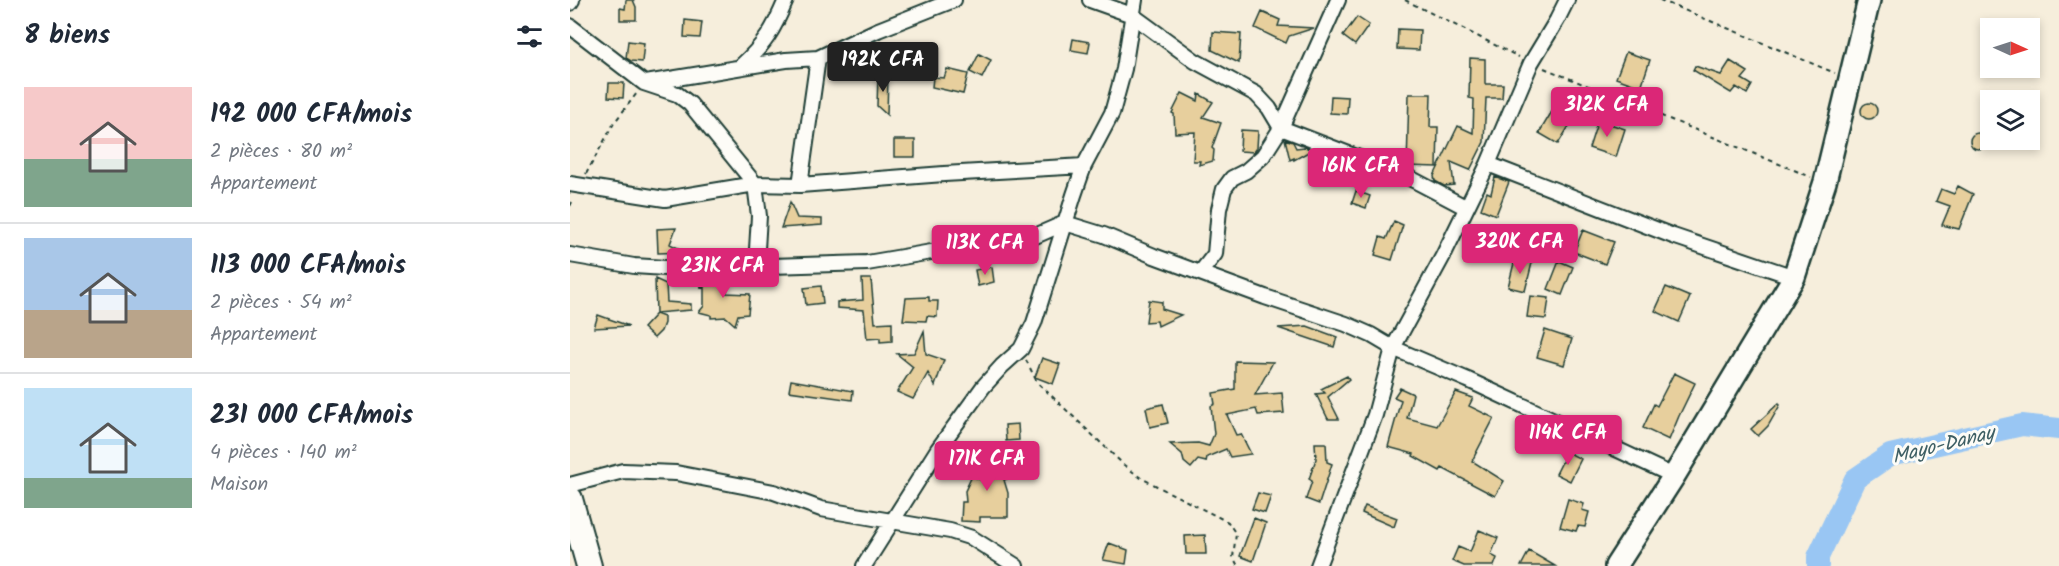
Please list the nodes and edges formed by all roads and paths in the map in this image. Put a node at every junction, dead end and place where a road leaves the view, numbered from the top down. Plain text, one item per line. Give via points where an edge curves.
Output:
1 (786, 0) edge
2 (954, 0) edge
3 (1090, 0) edge
4 (1135, 0) edge
5 (1338, 0) edge
6 (1405, 0) edge
7 (1567, 0) edge
8 (1660, 0) edge
9 (1869, 0) edge
10 (1132, 15) junction
11 (570, 26) edge
12 (818, 58) junction
13 (1531, 63) junction
14 (740, 67) junction
15 (1848, 79) junction
16 (644, 83) junction
17 (1281, 128) junction
18 (1488, 164) junction
19 (1084, 166) junction
20 (1825, 182) junction
21 (575, 184) edge
22 (756, 184) junction
23 (800, 185) junction
24 (570, 206) edge
25 (1465, 207) junction
26 (1065, 223) junction
27 (570, 255) edge
28 (756, 266) junction
29 (1200, 273) junction
30 (1794, 277) junction
31 (1393, 348) junction
32 (1021, 350) junction
33 (1674, 476) junction
34 (570, 485) edge
35 (570, 499) edge
36 (890, 522) junction
37 (589, 566) edge
38 (864, 566) edge
39 (1016, 566) edge
40 (1238, 566) edge
41 (1318, 566) edge
42 (1616, 566) edge

1 - 14 street via 769,37
2 - 12 street
3 - 10 street
4 - 10 street
5 - 17 street
6 - 13 path
7 - 13 street
8 - 15 path
9 - 15 main road
10 - 17 street via 1195,61 1256,94
10 - 19 street via 1112,113
11 - 16 street
12 - 14 street
12 - 23 street
13 - 18 street
13 - 20 path
14 - 16 street
15 - 20 main road
16 - 21 path
16 - 22 street via 676,94 690,104
17 - 25 street via 1406,176
17 - 29 street via 1263,156 1232,178 1224,189 1215,254
18 - 25 street
18 - 30 street via 1673,236
19 - 23 street
19 - 26 street
20 - 30 main road
21 - 22 street via 665,199
21 - 24 path
22 - 23 street
22 - 28 street
25 - 31 street
26 - 28 street via 1026,240 984,243 867,263
26 - 29 street
26 - 32 street via 1040,307
27 - 28 street via 681,269
29 - 31 street via 1346,324
30 - 33 main road
31 - 33 street
31 - 41 street via 1375,415
32 - 36 street via 982,387
32 - 40 path via 1037,382 1124,465 1141,478 1228,522 1236,534 1233,557
33 - 42 main road
34 - 36 street via 623,471 676,473 774,492 821,509
35 - 37 highway
36 - 38 street
36 - 39 street via 972,538

